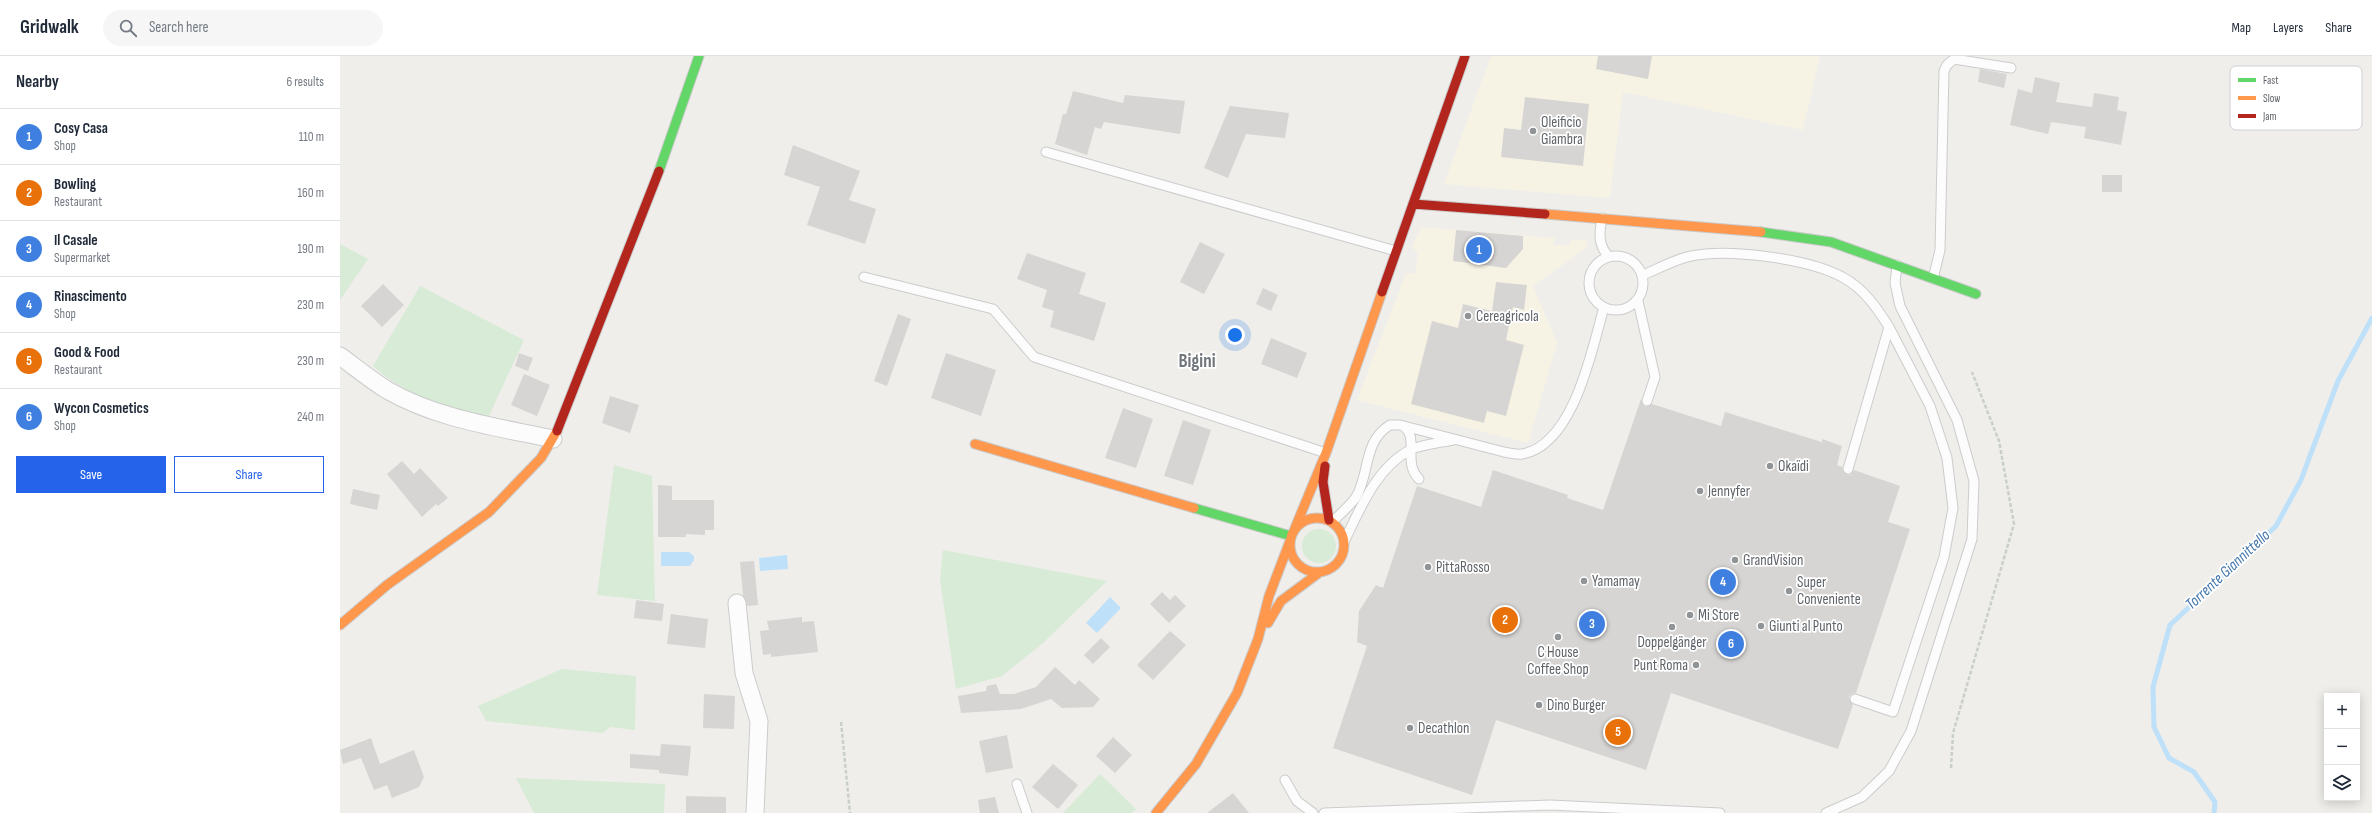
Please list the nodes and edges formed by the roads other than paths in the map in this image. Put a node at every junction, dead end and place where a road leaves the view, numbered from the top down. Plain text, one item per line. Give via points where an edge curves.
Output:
1 (699, 56) edge
2 (1465, 56) edge
3 (2011, 68) dead end
4 (1046, 152) dead end
5 (1413, 204) junction
6 (1602, 218) junction
7 (1396, 251) junction
8 (1609, 257) junction
9 (1897, 266) junction
10 (1643, 275) junction
11 (864, 277) dead end
12 (1933, 278) junction
13 (1976, 294) dead end
14 (1638, 301) junction
15 (1604, 307) junction
16 (1889, 327) junction
17 (340, 356) edge
18 (1647, 402) dead end
19 (1400, 425) junction
20 (553, 439) junction
21 (1455, 440) junction
22 (974, 444) dead end
23 (1410, 450) junction
24 (1326, 454) junction
25 (1848, 468) dead end
26 (1419, 479) dead end
27 (1331, 521) junction
28 (1292, 535) junction
29 (1344, 542) junction
30 (1320, 572) junction
31 (737, 603) dead end
32 (340, 626) edge
33 (1258, 639) junction
34 (1855, 699) dead end
35 (1285, 780) dead end
36 (1017, 784) dead end
37 (755, 813) edge
38 (1027, 813) edge
39 (1156, 813) edge
40 (1313, 813) edge
41 (1324, 813) edge
42 (1720, 813) edge
43 (1826, 813) edge

1 - 20 street via 673,135
2 - 5 street
3 - 12 lane via 1954,59 1946,65 1940,250
4 - 7 lane
5 - 6 street
5 - 7 street
6 - 8 lane via 1599,233 1601,248
6 - 9 street via 1779,234 1832,242
7 - 24 street
8 - 10 lane via 1628,258 1636,264
8 - 15 lane via 1596,265 1590,273 1589,282 1592,297
9 - 12 street
9 - 43 lane via 1895,283 1900,306 1957,420 1974,481 1972,539 1910,731 1889,771 1862,797
10 - 14 lane via 1644,284
10 - 16 lane via 1691,256 1729,252 1802,263 1843,277 1858,288
11 - 24 lane via 993,309 1034,357
12 - 13 street
14 - 15 lane via 1618,311
14 - 18 lane via 1655,377
15 - 21 lane via 1584,381 1556,432 1541,447 1522,455
16 - 25 lane
16 - 34 lane via 1930,406 1947,458 1953,508 1944,557 1893,712
17 - 20 street via 387,390 417,404 454,417
19 - 21 lane
19 - 23 lane via 1405,427 1411,436
19 - 27 lane via 1390,425 1373,443 1356,497
20 - 32 street via 541,458 489,512 387,585
21 - 23 lane
22 - 28 street
23 - 26 lane via 1410,466
23 - 29 lane via 1384,472 1371,488
24 - 27 street via 1323,482
24 - 28 street
27 - 28 street via 1311,518
27 - 29 street via 1342,534
28 - 30 street via 1293,557 1297,563 1304,569
28 - 33 street via 1269,596
29 - 30 street via 1340,560 1334,567
30 - 33 street via 1281,601
31 - 37 street via 744,674 759,721
33 - 39 street via 1237,694 1196,764
35 - 40 lane via 1297,801
36 - 38 lane
41 - 42 lane via 1550,805

